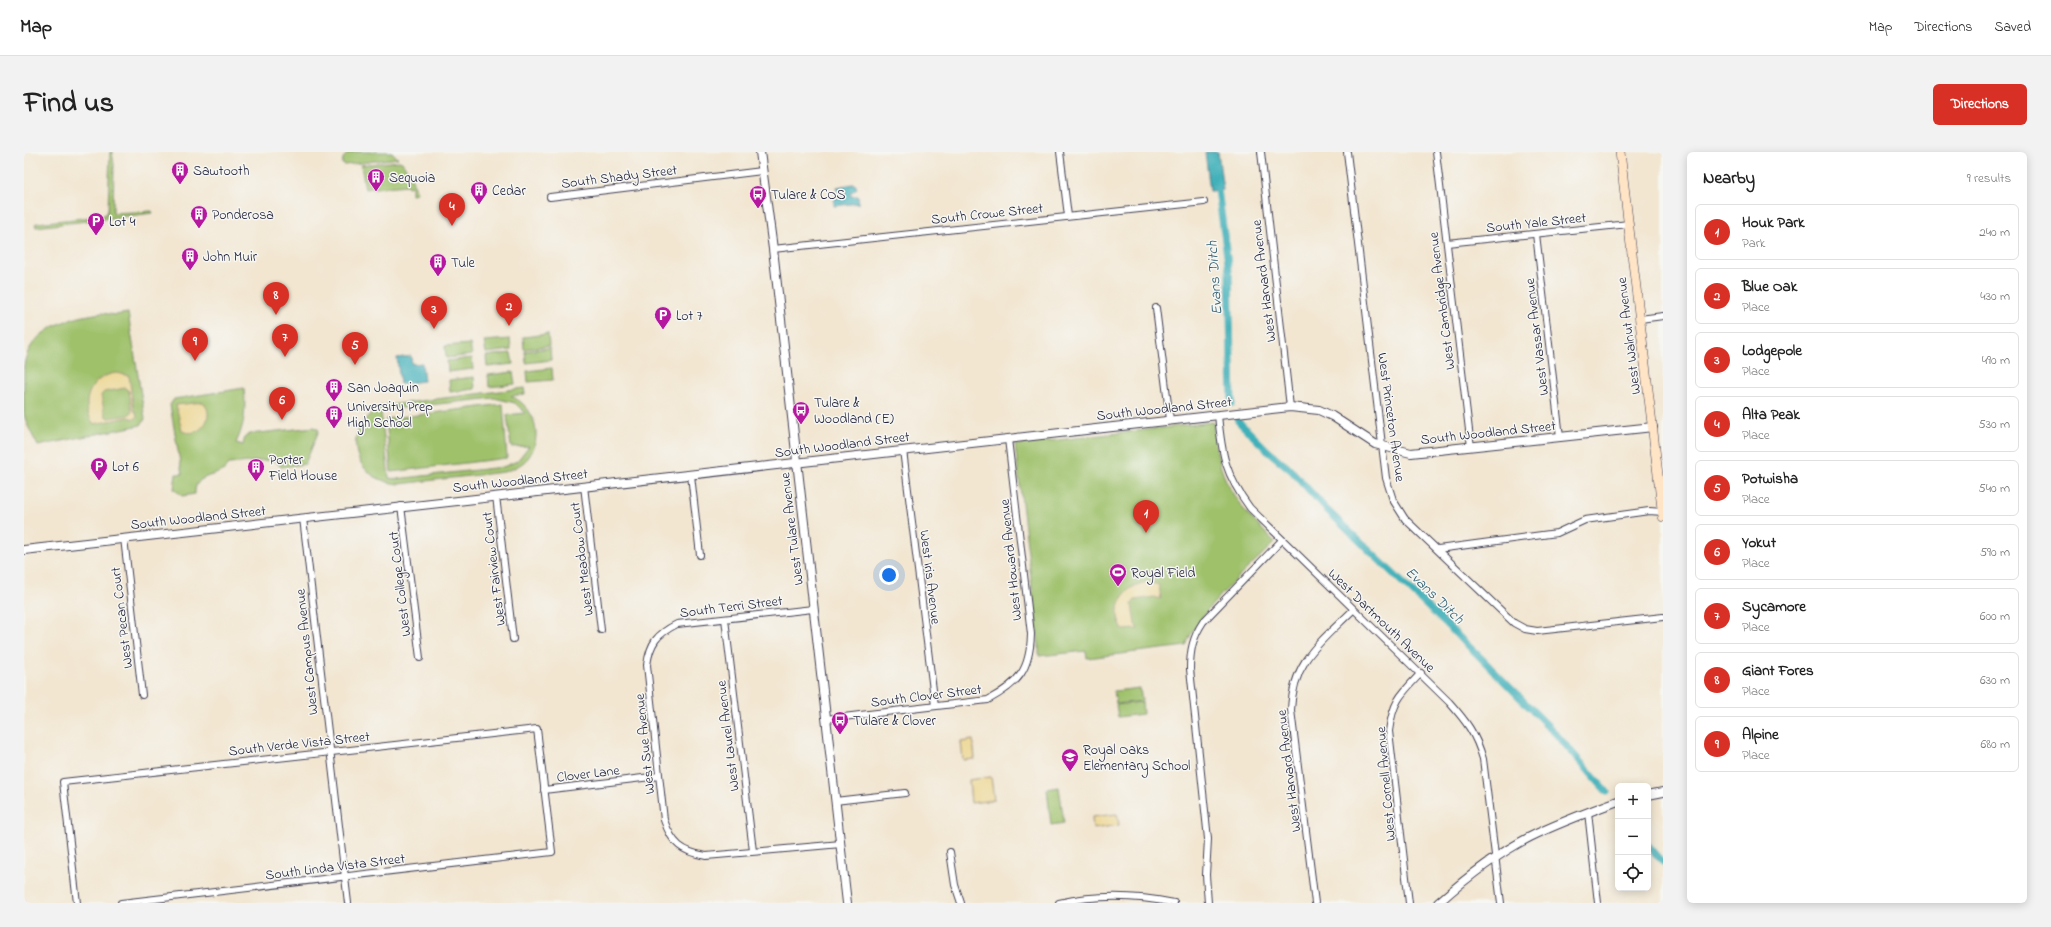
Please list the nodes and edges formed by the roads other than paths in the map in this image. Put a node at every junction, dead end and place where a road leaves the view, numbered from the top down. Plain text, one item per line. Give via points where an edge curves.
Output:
1 (760, 152) edge
2 (1060, 152) edge
3 (1260, 152) edge
4 (1347, 152) edge
5 (1436, 152) edge
6 (1620, 152) edge
7 (762, 172) junction
8 (550, 196) dead end
9 (1204, 202) dead end
10 (1068, 216) junction
11 (1629, 224) junction
12 (1536, 234) junction
13 (1447, 243) junction
14 (773, 249) junction
15 (1156, 308) dead end
16 (1663, 316) edge
17 (1640, 318) junction
18 (1290, 407) junction
19 (1218, 415) junction
20 (1170, 420) junction
21 (1653, 427) junction
22 (1008, 438) junction
23 (1560, 438) junction
24 (1382, 447) junction
25 (1471, 447) junction
26 (903, 450) junction
27 (796, 462) junction
28 (691, 475) junction
29 (584, 486) junction
30 (496, 496) junction
31 (402, 506) junction
32 (1663, 513) edge
33 (303, 518) junction
34 (124, 538) junction
35 (1282, 540) junction
36 (1438, 549) junction
37 (24, 550) edge
38 (700, 555) dead end
39 (813, 609) junction
40 (1352, 610) junction
41 (1663, 617) edge
42 (725, 619) junction
43 (601, 630) dead end
44 (657, 638) joint
45 (513, 639) dead end
46 (420, 658) dead end
47 (1421, 673) junction
48 (1020, 676) joint
49 (142, 695) dead end
50 (935, 706) junction
51 (826, 719) junction
52 (329, 752) junction
53 (659, 776) junction
54 (544, 790) junction
55 (1663, 792) edge
56 (905, 793) dead end
57 (1651, 794) edge
58 (835, 801) junction
59 (1615, 803) edge
60 (1588, 812) junction
61 (841, 844) junction
62 (753, 851) junction
63 (950, 852) dead end
64 (1496, 859) junction
65 (345, 877) junction
66 (1112, 895) junction
67 (77, 903) edge
68 (121, 903) edge
69 (348, 903) edge
70 (847, 903) edge
71 (961, 903) edge
72 (1059, 903) edge
73 (1111, 903) edge
74 (1174, 903) edge
75 (1208, 903) edge
76 (1316, 903) edge
77 (1409, 903) edge
78 (1438, 903) edge
79 (1501, 903) edge
80 (1598, 903) edge

1 - 7 street, West Tulare Avenue
2 - 10 street
3 - 18 street, West Harvard Avenue
4 - 24 street, West Princeton Avenue
5 - 13 street, West Cambridge Avenue
6 - 11 main road, West Walnut Avenue
7 - 8 street, South Shady Street
7 - 14 street, West Tulare Avenue
9 - 10 street, South Crowe Street
10 - 14 street, South Crowe Street
11 - 12 street, South Yale Street
11 - 17 main road, West Walnut Avenue
12 - 13 street, South Yale Street
12 - 23 street, West Vassar Avenue
13 - 25 street, West Cambridge Avenue
14 - 27 street, West Tulare Avenue
15 - 20 street
16 - 17 street
17 - 21 main road, West Walnut Avenue
18 - 19 street, South Woodland Street
18 - 24 street, South Woodland Street via 1319,410
19 - 20 street, South Woodland Street
19 - 35 street, West Dartmouth Avenue via 1222,452 1230,477 1250,508
20 - 22 street, South Woodland Street
21 - 23 street, South Woodland Street
21 - 32 main road, West Walnut Avenue
22 - 26 street, South Woodland Street
22 - 48 street, West Howard Avenue via 1031,634 1030,651
23 - 25 street, South Woodland Street
24 - 25 street, South Woodland Street via 1411,453
24 - 36 street, West Princeton Avenue via 1386,478 1393,500 1405,518
26 - 27 street, South Woodland Street
26 - 50 street, West Iris Avenue
27 - 28 street, South Woodland Street
27 - 39 street, West Tulare Avenue
28 - 29 street, South Woodland Street
28 - 38 street
29 - 30 street, South Woodland Street
29 - 43 street, West Meadow Court
30 - 31 street, South Woodland Street
30 - 45 street, West Fairview Court
31 - 33 street, South Woodland Street
31 - 46 street, West College Court
32 - 36 street via 1649,512 1585,520 1557,533
33 - 34 street, South Woodland Street
33 - 52 street, West Campus Avenue
34 - 37 street, South Woodland Street
34 - 49 street, West Pecan Court
35 - 40 street, West Dartmouth Avenue
35 - 75 street via 1203,622 1195,634 1190,652 1208,839
36 - 41 street, West Princeton Avenue via 1514,623 1525,630 1537,631
39 - 42 street, South Terri Street
39 - 51 street, West Tulare Avenue
40 - 47 street, West Dartmouth Avenue
40 - 76 street, West Harvard Avenue via 1306,657 1292,691 1291,710
42 - 44 street, South Terri Street via 677,624 663,631
42 - 62 street, West Laurel Avenue
44 - 53 street, West Sue Avenue via 649,650 647,665
47 - 64 street, West Dartmouth Avenue via 1463,717 1478,740 1483,759
47 - 77 street, West Cornell Avenue via 1399,696 1392,713 1389,731
48 - 50 street, South Clover Street via 1007,690 988,700
50 - 51 street, South Clover Street
51 - 58 street, West Tulare Avenue
52 - 54 street, South Verde Vista Street via 537,728
52 - 65 street, West Campus Avenue
52 - 67 street, South Verde Vista Street via 63,782
53 - 54 street, Clover Lane
53 - 62 street, West Sue Avenue via 664,820 668,832 678,846 691,854 706,856
54 - 65 street, South Linda Vista Street via 552,852
55 - 57 street
56 - 58 street
58 - 61 street, West Tulare Avenue
59 - 60 street
60 - 64 street via 1528,838
60 - 80 street
61 - 62 street
61 - 70 street, West Tulare Avenue
63 - 71 street via 955,885
64 - 78 street
64 - 79 street
65 - 68 street, South Linda Vista Street
65 - 69 street, West Campus Avenue
66 - 72 street
66 - 73 street
66 - 74 street

